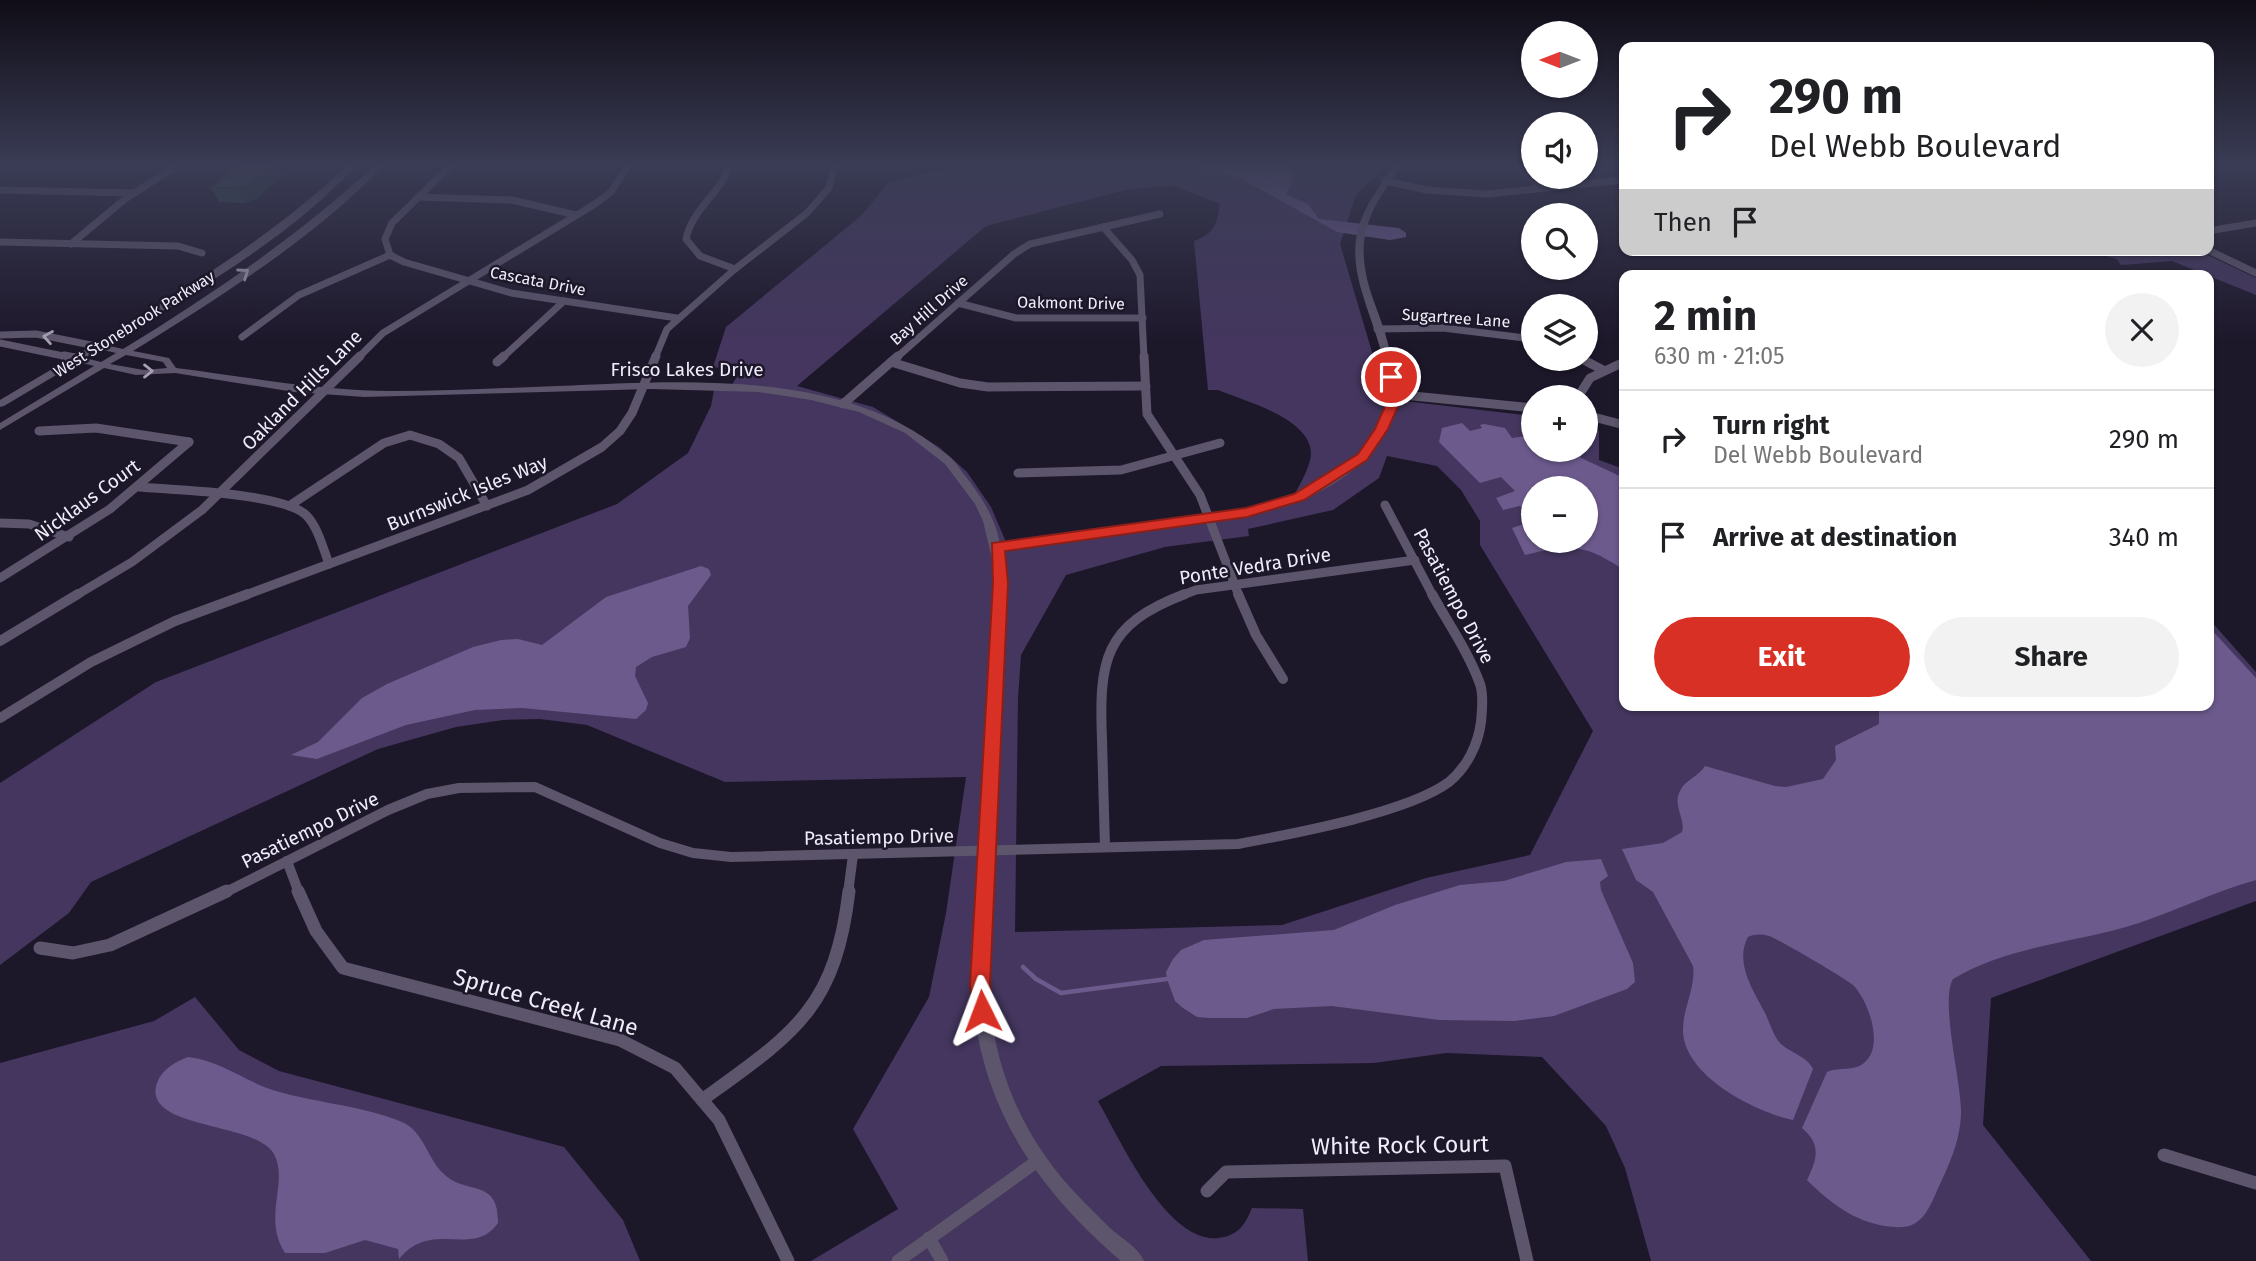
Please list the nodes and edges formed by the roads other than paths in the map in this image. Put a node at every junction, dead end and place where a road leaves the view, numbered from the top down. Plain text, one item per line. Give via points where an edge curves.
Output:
1 (96, 224) edge
2 (283, 224) edge
3 (310, 224) edge
4 (392, 224) edge
5 (561, 224) edge
6 (690, 224) edge
7 (793, 224) edge
8 (1116, 224) edge
9 (1361, 224) edge
10 (2251, 224) edge
11 (1102, 227) junction
12 (2214, 230) edge
13 (1358, 239) joint
14 (0, 242) edge
15 (71, 244) junction
16 (202, 253) dead end
17 (2214, 253) edge
18 (390, 255) junction
19 (735, 269) junction
20 (2256, 273) edge
21 (467, 280) junction
22 (564, 301) junction
23 (958, 303) junction
24 (677, 317) junction
25 (1143, 318) junction
26 (1377, 329) junction
27 (0, 335) edge
28 (242, 337) dead end
29 (1521, 338) edge
30 (0, 343) edge
31 (96, 346) junction
32 (122, 351) junction
33 (75, 358) junction
34 (497, 362) dead end
35 (891, 362) junction
36 (101, 364) junction
37 (1619, 364) edge
38 (1598, 367) edge
39 (173, 370) junction
40 (1603, 370) junction
41 (1582, 385) edge
42 (642, 386) junction
43 (1146, 386) junction
44 (321, 392) junction
45 (1393, 394) junction
46 (0, 404) edge
47 (843, 404) junction
48 (1521, 407) edge
49 (1598, 418) edge
50 (1619, 424) edge
51 (0, 427) edge
52 (39, 431) dead end
53 (1220, 443) dead end
54 (1174, 456) junction
55 (1018, 473) dead end
56 (139, 487) junction
57 (218, 496) junction
58 (1385, 505) dead end
59 (289, 506) junction
60 (487, 506) junction
61 (1209, 518) junction
62 (0, 523) edge
63 (69, 537) junction
64 (997, 547) junction
65 (1415, 560) junction
66 (329, 564) junction
67 (0, 578) edge
68 (1234, 584) junction
69 (0, 642) edge
70 (1283, 679) dead end
71 (0, 718) edge
72 (1105, 847) junction
73 (988, 852) junction
74 (853, 855) junction
75 (287, 861) junction
76 (40, 948) dead end
77 (702, 1100) junction
78 (2164, 1155) dead end
79 (1036, 1162) junction
80 (2256, 1183) edge
81 (1207, 1191) dead end
82 (929, 1238) junction
83 (788, 1261) edge
84 (898, 1261) edge
85 (942, 1261) edge
86 (1135, 1261) edge
87 (1527, 1261) edge

1 - 15 street
2 - 31 street, West Stonebrook Parkway
32 -> 3 street, West Stonebrook Parkway
4 - 18 street via 385,239
5 - 21 street, Oakland Hills Lane
6 - 19 street via 685,239 691,251
7 - 19 street, Burnswick Isles Way
8 - 11 street, Bay Hill Drive
9 - 13 street
10 - 12 street
11 - 23 street, Bay Hill Drive via 1030,244
11 - 25 street via 1140,275
13 - 26 street via 1360,276
14 - 15 street
15 - 16 street via 178,246
17 - 20 street
18 - 21 street, Cascata Drive
18 - 28 street via 299,295
19 - 24 street, Burnswick Isles Way
21 - 22 street, Cascata Drive
21 - 44 street, Oakland Hills Lane via 383,333
22 - 24 street, Cascata Drive
22 - 34 street
23 - 25 street, Oakmont Drive via 1016,318
23 - 35 street, Bay Hill Drive
24 - 42 street, Burnswick Isles Way
25 - 43 street
26 - 29 street, Sugartree Lane via 1443,328
26 - 45 street
31 -> 27 street, Frisco Lakes Drive via 40,335
30 - 33 street, Frisco Lakes Drive
31 - 32 street, Frisco Lakes Drive
31 - 33 street, West Stonebrook Parkway
32 - 36 street, West Stonebrook Parkway
32 - 39 street, Frisco Lakes Drive via 166,360
33 - 36 street, Frisco Lakes Drive
33 - 46 street, West Stonebrook Parkway
35 - 43 street via 988,387
35 - 47 street, Bay Hill Drive
36 -> 39 street, Frisco Lakes Drive via 145,373
36 - 51 street, West Stonebrook Parkway
37 - 40 street
38 - 40 street
39 - 44 street, Frisco Lakes Drive
40 - 41 street
42 - 44 street, Frisco Lakes Drive
42 - 47 street, Frisco Lakes Drive via 762,387
42 - 60 street, Burnswick Isles Way via 632,413 602,447 553,477
43 - 54 street via 1147,414
44 - 57 street, Oakland Hills Lane
45 - 48 street
45 - 61 street via 1382,429 1363,457 1299,497 1247,513
47 - 64 street, Frisco Lakes Drive via 915,437 964,476 983,507
49 - 50 street
52 - 56 street, Nicklaus Court via 96,426 189,442
53 - 54 street
54 - 55 street via 1121,470
54 - 61 street via 1199,493
56 - 57 street
56 - 63 street, Nicklaus Court
57 - 59 street
57 - 69 street, Oakland Hills Lane via 132,562
58 - 65 street, Pasatiempo Drive
59 - 60 street via 401,435 439,444 458,458
59 - 66 street via 301,509 312,520
60 - 66 street, Burnswick Isles Way
61 - 64 street
61 - 68 street
62 - 63 street via 29,524
63 - 67 street, Nicklaus Court
64 - 73 street, Frisco Lakes Drive via 1000,583
65 - 68 street, Ponte Vedra Drive
65 - 72 street, Pasatiempo Drive via 1481,685 1478,738 1467,762 1447,783 1412,799 1274,838 1238,844
66 - 71 street, Burnswick Isles Way via 175,621 91,662
68 - 70 street via 1253,634
68 - 72 street, Ponte Vedra Drive via 1189,592 1155,606 1127,626 1108,653 1100,683
72 - 73 street, Pasatiempo Drive
73 - 74 street, Pasatiempo Drive
73 - 79 street, Frisco Lakes Drive via 980,985 985,1036 1001,1095
74 - 75 street, Pasatiempo Drive via 731,857 693,853 535,787 502,785 427,794
74 - 77 street via 839,953 822,995 793,1030
75 - 76 street, Pasatiempo Drive via 110,944 73,953
75 - 77 street, Spruce Creek Lane via 323,947 343,968 620,1040 675,1068
77 - 83 street, Spruce Creek Lane via 719,1120
78 - 80 street
79 - 82 street
79 - 86 street, Frisco Lakes Drive via 1064,1197
81 - 87 street, White Rock Court via 1226,1172 1505,1166
82 - 84 street
82 - 85 street

